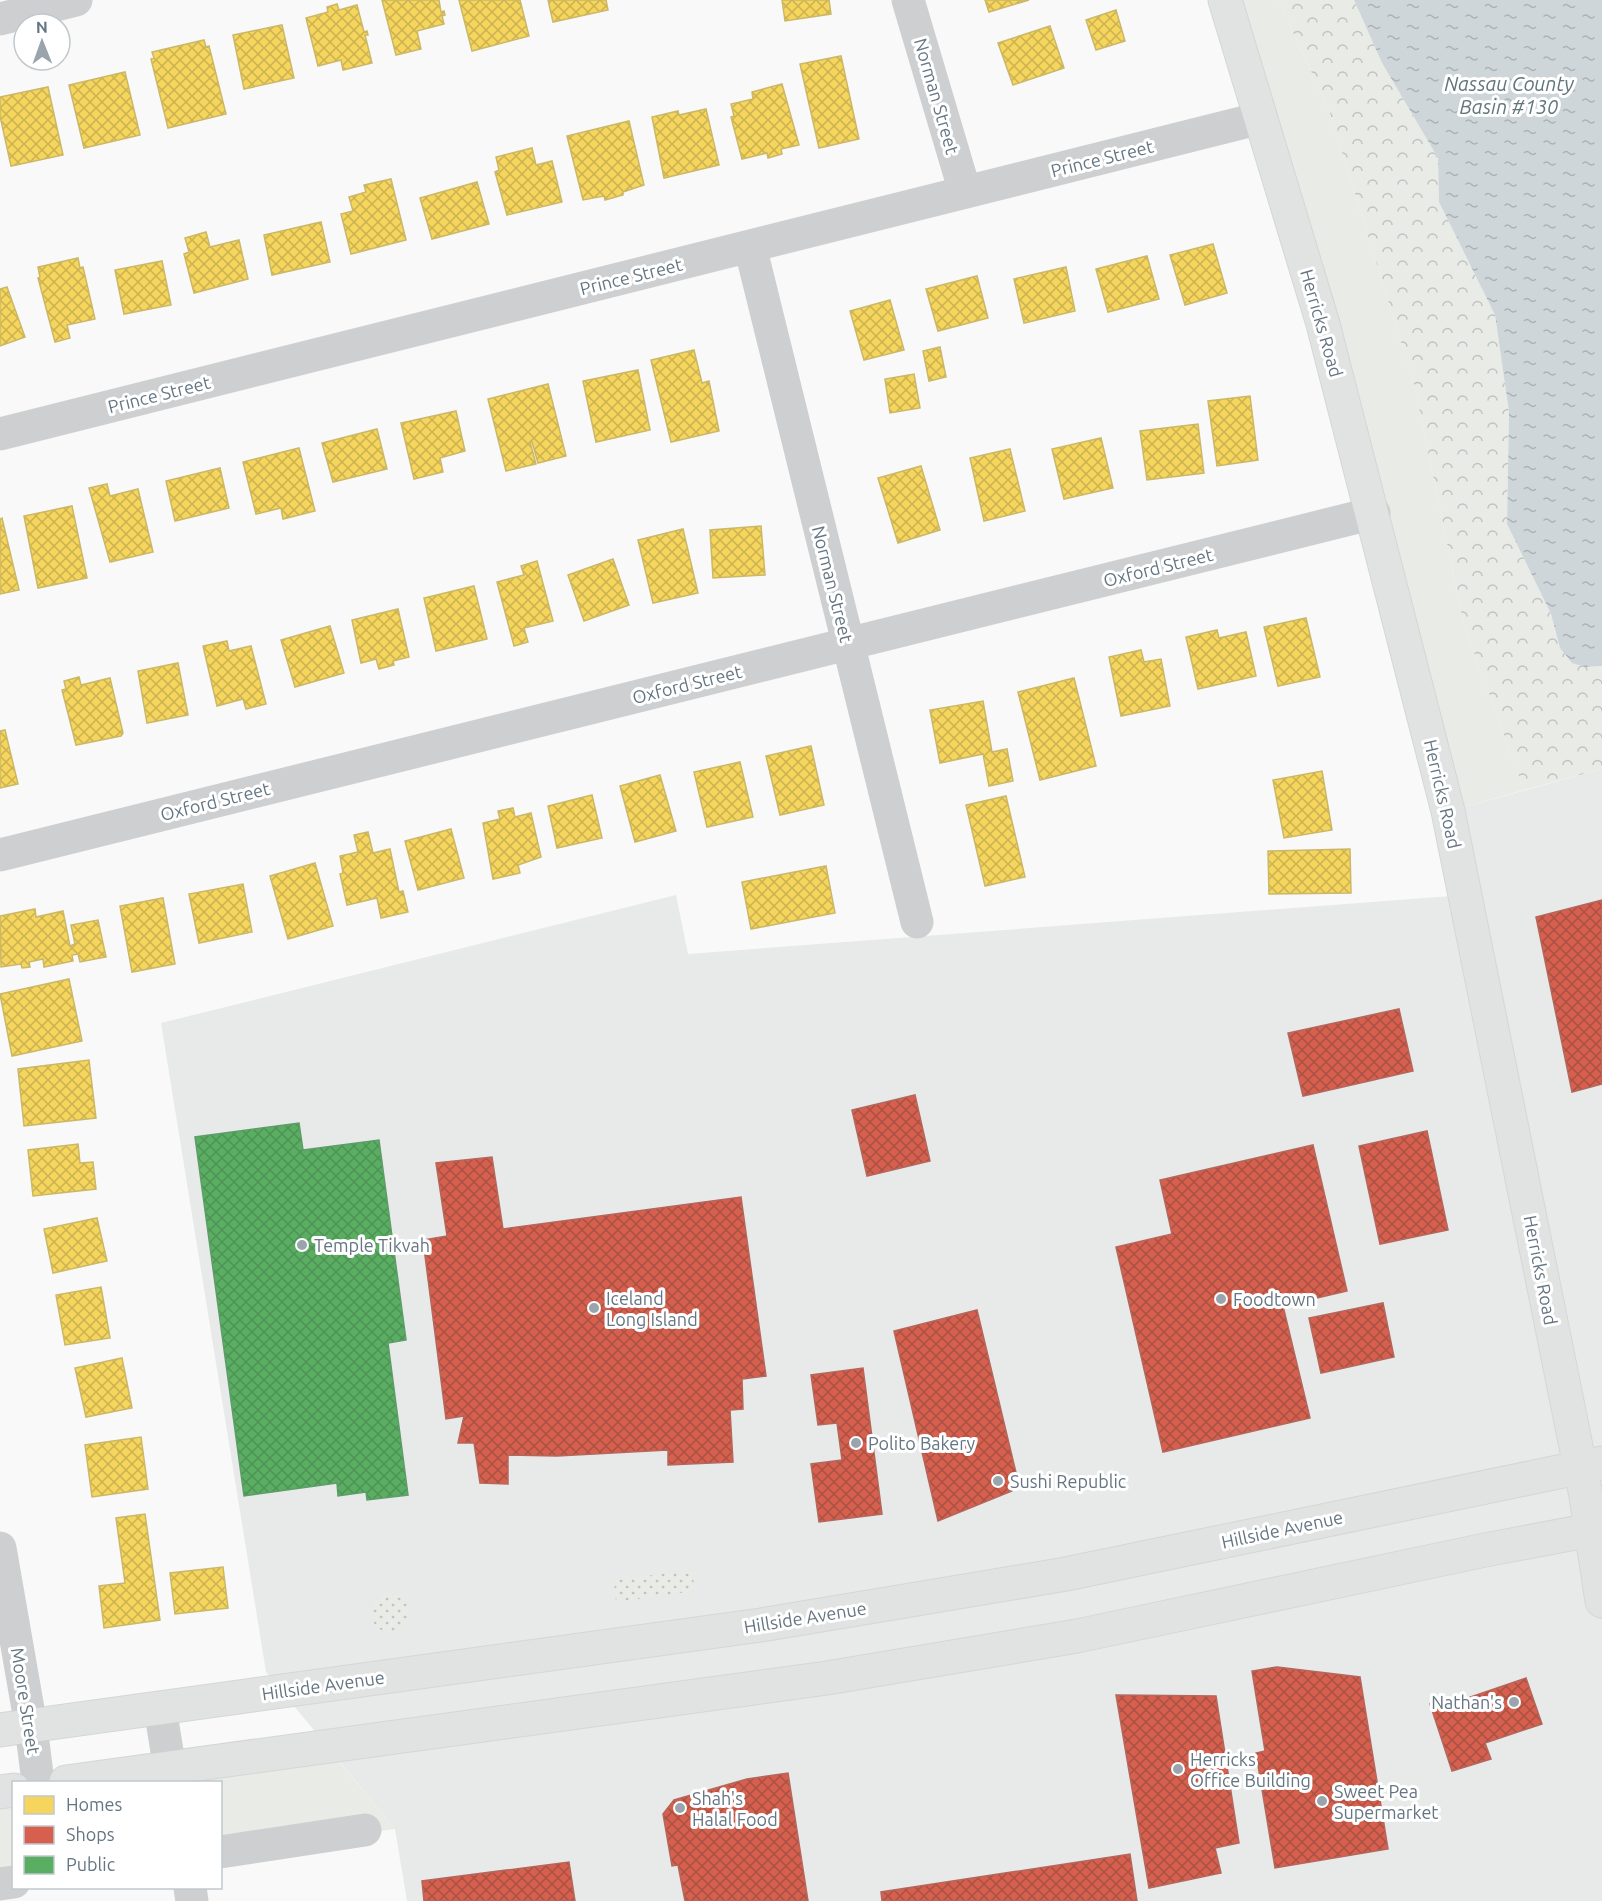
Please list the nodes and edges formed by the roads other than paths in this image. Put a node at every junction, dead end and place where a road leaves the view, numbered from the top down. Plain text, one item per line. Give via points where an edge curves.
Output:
1 (76, 0) edge
2 (909, 0) edge
3 (1226, 0) edge
4 (0, 19) edge
5 (1261, 118) junction
6 (965, 192) junction
7 (750, 246) junction
8 (0, 434) edge
9 (1374, 513) junction
10 (848, 643) junction
11 (0, 855) edge
12 (917, 922) dead end
13 (1591, 1466) edge
14 (1597, 1530) edge
15 (0, 1548) edge
16 (1602, 1601) edge
17 (160, 1708) junction
18 (16, 1728) edge
19 (171, 1775) edge
20 (38, 1781) edge
21 (81, 1781) edge
22 (365, 1830) dead end
23 (222, 1852) edge

1 - 4 street
2 - 6 street, Norman Street
3 - 5 main road, Herricks Road
5 - 6 street, Prince Street
5 - 9 main road, Herricks Road
6 - 7 street, Prince Street
7 - 8 street, Prince Street
7 - 10 street, Norman Street
9 - 10 street, Oxford Street
9 - 13 main road, Herricks Road via 1448,811
10 - 11 street, Oxford Street
10 - 12 street, Norman Street
13 - 14 main road, Herricks Road
13 - 17 main road, Hillside Avenue via 1066,1574 761,1625
14 - 16 main road, Herricks Road
14 - 19 main road via 1032,1644 771,1687
15 - 18 street, Moore Street
17 - 18 main road, Hillside Avenue
17 - 19 street
18 - 20 street, Moore Street
19 - 21 main road
22 - 23 street

